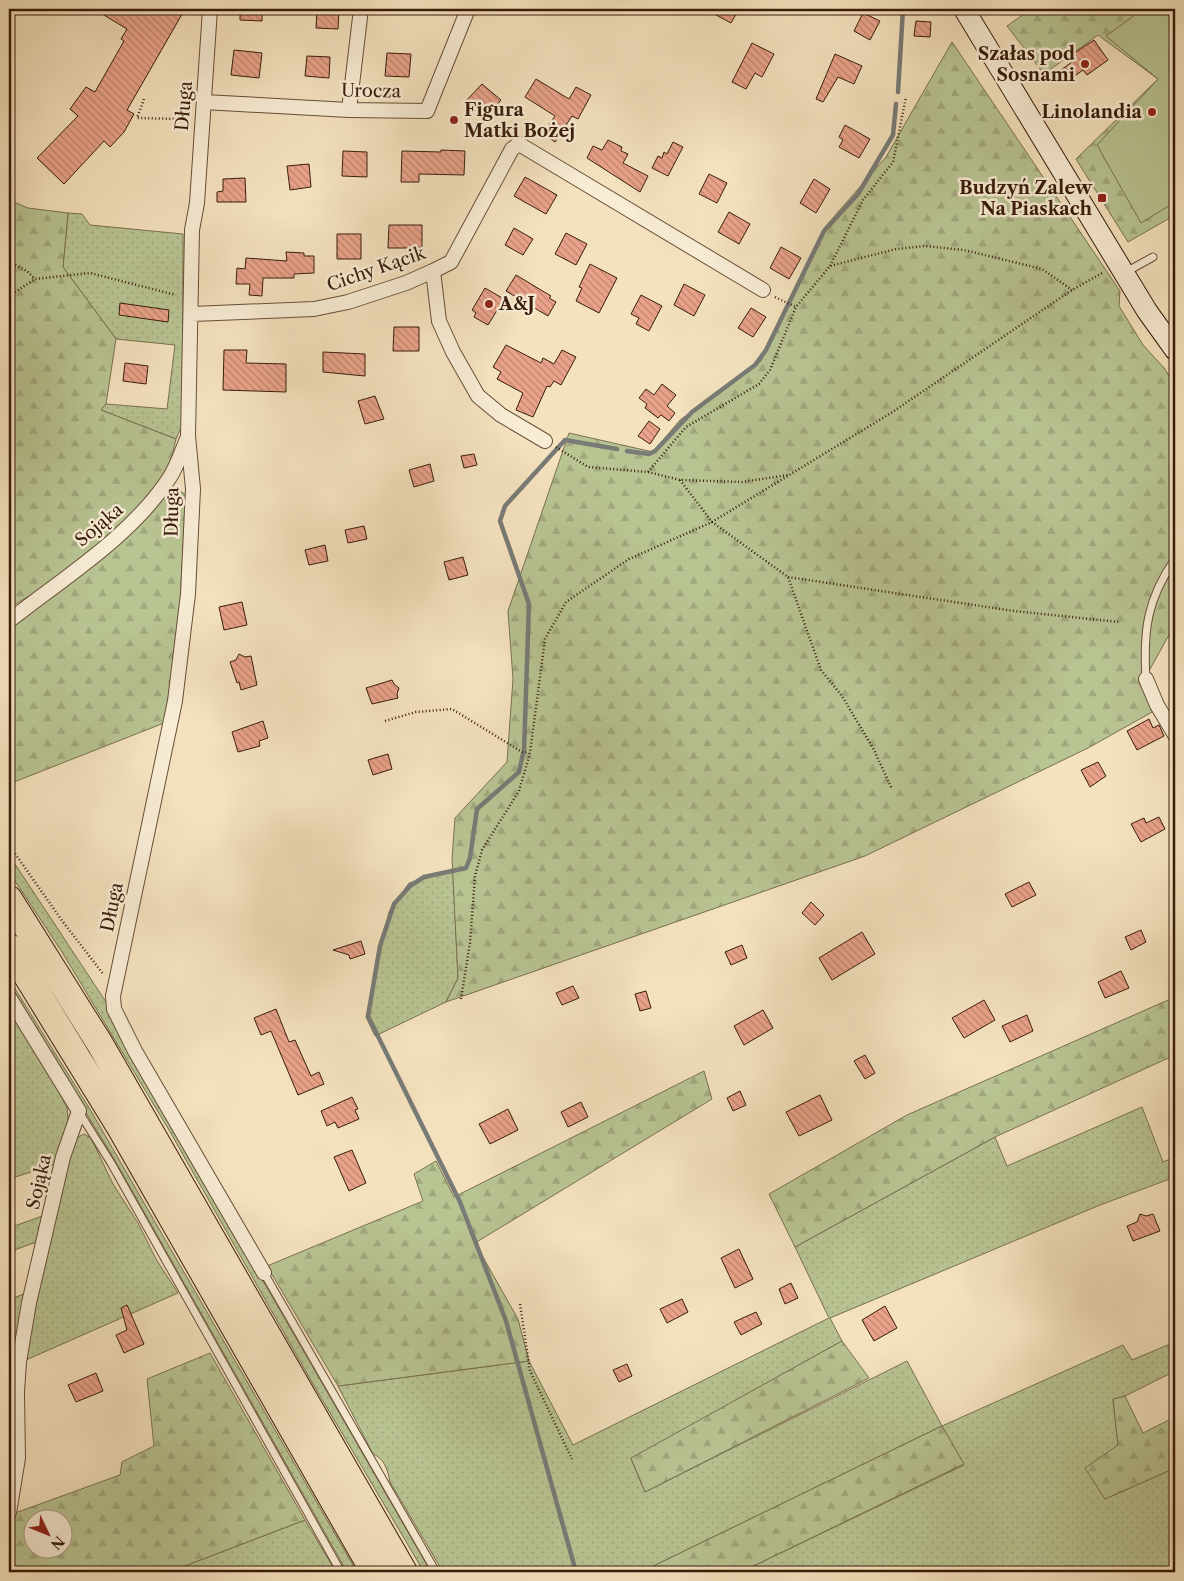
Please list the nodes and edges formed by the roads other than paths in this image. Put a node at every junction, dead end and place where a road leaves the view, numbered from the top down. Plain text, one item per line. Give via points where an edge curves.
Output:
1 (210, 9) edge
2 (360, 9) edge
3 (468, 9) edge
4 (968, 11) edge
5 (204, 102) junction
6 (349, 110) junction
7 (1153, 257) dead end
8 (1121, 269) junction
9 (432, 271) junction
10 (763, 290) dead end
11 (192, 314) junction
12 (1175, 350) edge
13 (188, 436) junction
14 (546, 441) dead end
15 (171, 476) junction
16 (193, 489) junction
17 (1175, 559) edge
18 (9, 621) edge
19 (1146, 680) joint
20 (1175, 735) edge
21 (9, 899) edge
22 (9, 947) edge
23 (9, 997) edge
24 (79, 1112) junction
25 (264, 1273) joint
26 (9, 1513) edge
27 (341, 1572) edge
28 (374, 1572) edge
29 (404, 1572) edge
30 (436, 1572) edge

1 - 5 street, Długa
2 - 6 street
3 - 6 street, Urocza via 427,111
4 - 8 main road
5 - 6 street, Urocza
5 - 11 street, Długa via 192,230
7 - 8 lane
8 - 12 main road
9 - 10 street, Cichy Kącik via 451,262 512,149 519,144
9 - 11 street, Cichy Kącik via 348,302 314,309
9 - 14 street via 439,321 478,396 501,415
11 - 13 street, Długa
13 - 15 street, Sojąka
13 - 16 street, Długa
15 - 16 street
15 - 18 street, Sojąka via 140,516 117,537
16 - 25 street, Długa via 188,594 175,701 114,983 114,1009
17 - 19 lane via 1150,605 1145,638
19 - 20 street
21 - 29 highway via 110,1060
22 - 28 highway via 120,1129
23 - 24 street
24 - 26 street, Sojąka via 63,1157 28,1303 17,1392 18,1458
24 - 27 lane via 112,1163
25 - 30 lane

